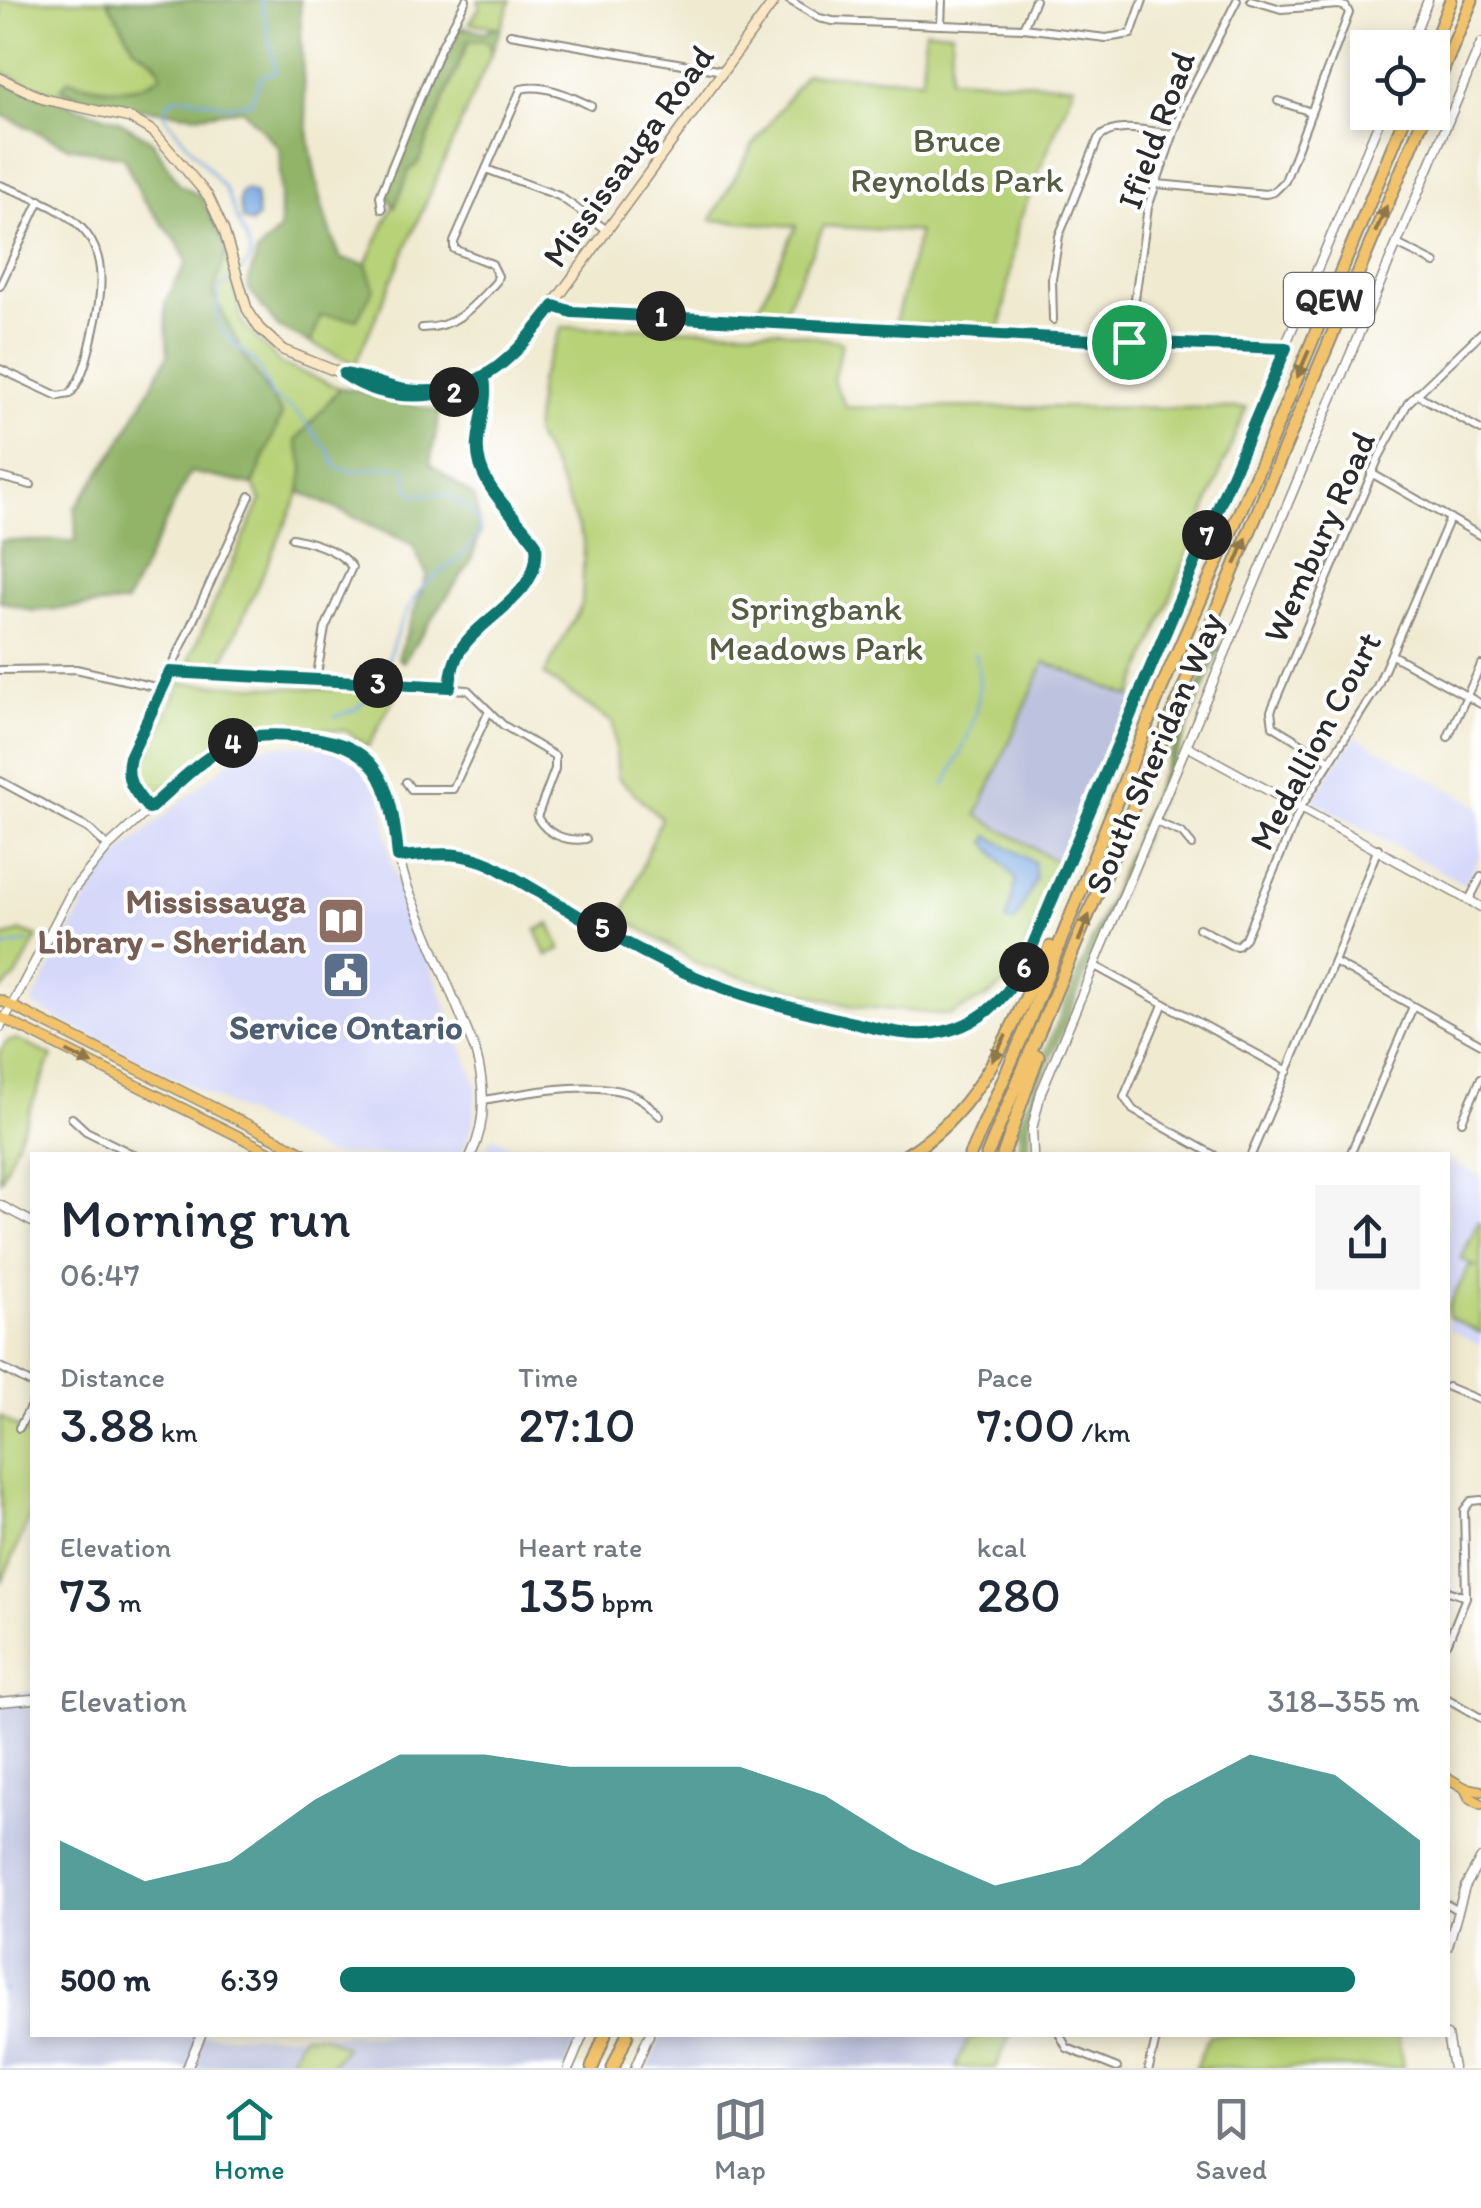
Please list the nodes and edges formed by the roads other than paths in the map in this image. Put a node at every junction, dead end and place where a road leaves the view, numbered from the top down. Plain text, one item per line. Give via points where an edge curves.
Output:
1 (466, 0) edge
2 (775, 0) edge
3 (788, 0) edge
4 (942, 0) edge
5 (1034, 0) edge
6 (1143, 0) edge
7 (1236, 0) edge
8 (1251, 0) edge
9 (1428, 0) edge
10 (1451, 0) edge
11 (1472, 0) edge
12 (941, 25) junction
13 (1023, 28) junction
14 (1416, 30) edge
15 (1439, 30) edge
16 (510, 34) dead end
17 (1481, 43) edge
18 (1450, 53) edge
19 (723, 71) junction
20 (0, 78) edge
21 (1278, 101) dead end
22 (591, 106) dead end
23 (1311, 112) junction
24 (1376, 130) edge
25 (1398, 130) edge
26 (1418, 130) edge
27 (1173, 134) junction
28 (486, 169) junction
29 (1157, 184) junction
30 (0, 185) edge
31 (40, 200) junction
32 (382, 209) dead end
33 (608, 230) junction
34 (1397, 244) junction
35 (1435, 263) dead end
36 (0, 286) edge
37 (554, 306) junction
38 (1053, 320) dead end
39 (422, 328) dead end
40 (1481, 333) edge
41 (1129, 342) junction
42 (1286, 348) junction
43 (0, 369) edge
44 (482, 379) junction
45 (1416, 394) junction
46 (1481, 430) edge
47 (1372, 474) junction
48 (0, 477) edge
49 (32, 486) dead end
50 (250, 496) dead end
51 (1450, 518) junction
52 (1481, 536) edge
53 (292, 538) dead end
54 (1392, 655) junction
55 (1481, 665) edge
56 (0, 670) edge
57 (170, 672) junction
58 (316, 680) junction
59 (450, 687) junction
60 (164, 689) junction
61 (1467, 696) junction
62 (1481, 704) edge
63 (489, 712) junction
64 (1448, 737) dead end
65 (1187, 746) junction
66 (1329, 760) junction
67 (0, 781) edge
68 (406, 782) dead end
69 (1301, 807) junction
70 (149, 809) junction
71 (1156, 822) junction
72 (586, 839) dead end
73 (1192, 845) dead end
74 (108, 848) junction
75 (1378, 848) junction
76 (398, 857) junction
77 (1481, 877) edge
78 (1075, 899) junction
79 (1469, 900) junction
80 (1481, 907) edge
81 (1200, 928) dead end
82 (1334, 962) junction
83 (1095, 966) junction
84 (0, 1000) edge
85 (1163, 1004) junction
86 (11, 1006) junction
87 (1412, 1008) junction
88 (1047, 1018) junction
89 (1, 1021) edge
90 (1481, 1044) edge
91 (1288, 1071) junction
92 (1481, 1078) edge
93 (484, 1100) junction
94 (660, 1116) dead end
95 (72, 1118) dead end
96 (1462, 1121) dead end
97 (128, 1152) edge
98 (270, 1152) edge
99 (302, 1152) edge
100 (472, 1152) edge
101 (910, 1152) edge
102 (971, 1152) edge
103 (989, 1152) edge
104 (1004, 1152) edge
105 (1033, 1152) edge
106 (1209, 1152) edge
107 (1252, 1152) edge
108 (1351, 1152) edge
109 (0, 1205) edge
110 (30, 1221) edge
111 (0, 1367) edge
112 (30, 1383) edge
113 (1450, 1388) edge
114 (1481, 1401) edge
115 (30, 1408) edge
116 (19, 1428) dead end
117 (1481, 1500) edge
118 (1450, 1592) edge
119 (1466, 1597) junction
120 (1450, 1637) edge
121 (30, 1698) edge
122 (1450, 1700) edge
123 (0, 1702) edge
124 (1481, 1718) edge
125 (1450, 1779) edge
126 (1480, 1802) edge
127 (1481, 1858) edge
128 (1450, 1906) edge
129 (1457, 1910) junction
130 (1450, 1938) edge
131 (200, 2037) edge
132 (582, 2037) edge
133 (604, 2037) edge
134 (626, 2037) edge
135 (647, 2037) edge
136 (1061, 2037) edge
137 (1156, 2037) edge
138 (1446, 2037) edge
139 (187, 2068) edge
140 (569, 2068) edge
141 (592, 2068) edge
142 (613, 2068) edge
143 (635, 2068) edge
144 (1117, 2068) edge
145 (1148, 2068) edge
146 (1453, 2068) edge

1 - 32 street via 380,196
2 - 19 main road, Mississauga Road
3 - 12 street via 833,21
4 - 12 street
5 - 13 street
6 - 13 street via 1131,34 1122,38
7 - 27 street, Ifield Road
8 - 23 street via 1282,9 1346,7 1348,20
9 - 14 street
10 - 15 highway
11 - 18 highway
12 - 13 street
16 - 19 street
17 - 34 street, South Sheridan Way
19 - 33 main road, Mississauga Road
20 - 44 main road, Mississauga Road via 44,99 130,118 154,132 208,196 247,309 283,350 416,391
21 - 23 street
22 - 28 street via 567,94 521,90
23 - 29 street via 1285,181 1274,192
24 - 42 street
25 -> 78 highway, QEW
88 -> 26 highway, QEW
27 - 29 street, Ifield Road
27 - 38 street via 1114,129 1098,139 1059,236
28 - 33 street via 559,196
28 - 39 street via 454,249 492,264 496,282 463,317 442,328
29 - 41 street, Ifield Road
30 - 31 street
31 - 36 street
31 - 43 street via 73,218 98,256 101,298 87,359 64,397
33 - 37 main road, Mississauga Road
34 - 35 street
34 - 65 street, South Sheridan Way
37 - 41 street
37 - 44 main road, Mississauga Road via 524,344
40 - 45 street, Wembury Road
41 - 42 street
42 - 76 street via 1024,966 982,1016 920,1034 798,1010 694,976 465,854
44 - 59 street via 482,474 535,541 538,556 530,579 461,649
45 - 46 street
45 - 47 street, Wembury Road
47 - 51 street
47 - 66 street, Wembury Road via 1271,711 1273,726
48 - 49 street
50 - 57 street
51 - 52 street
51 - 54 street, Medallion Court
53 - 58 street via 344,557 352,567 325,628
54 - 61 street
54 - 66 street, Medallion Court
55 - 61 street
56 - 60 street via 76,669
57 - 58 street
57 - 60 street
58 - 59 street
59 - 63 street via 476,695
60 - 70 street via 127,769 129,784
61 - 62 street
61 - 64 street
63 - 68 street via 453,789 411,788
63 - 72 street via 555,756 537,810 543,827 569,842
65 - 69 street
65 - 71 street, South Sheridan Way
66 - 69 street, Medallion Court
67 - 74 street via 89,830
69 - 75 street
69 - 81 street, Medallion Court via 1241,943 1231,945
70 - 74 street
70 - 76 street via 194,768 245,737 316,737 375,767 387,786
71 - 73 street
71 - 83 street, South Sheridan Way
74 - 86 street via 72,891
75 - 79 street
75 - 82 street
76 - 93 street via 474,1050
77 - 79 street
78 -> 101 highway via 976,1090 951,1121
78 - 102 highway, QEW
79 - 80 street
82 - 87 street
82 - 91 street
83 - 85 street
83 - 105 street, South Sheridan Way via 1036,1106
84 - 86 main road
85 - 91 street
85 - 106 street via 1124,1096 1133,1110
86 - 89 street
86 - 99 main road
87 - 90 street
87 - 108 street
88 - 103 highway, QEW
88 - 104 highway
89 -> 98 main road
91 - 107 street
92 - 96 street
93 - 94 street via 578,1088 637,1097
93 - 100 street
95 - 97 street
109 - 110 street
111 - 112 street
113 - 114 street
115 - 116 street
117 - 119 street via 1464,1510
118 - 119 street
119 - 120 street
121 - 123 street
122 - 124 street
125 - 126 main road
127 - 129 street
128 - 129 street
129 - 130 street
131 - 139 street
132 - 140 street
133 - 141 highway
134 - 142 highway
135 - 143 street
136 - 144 street via 1067,2048
137 - 145 street
138 - 146 street

